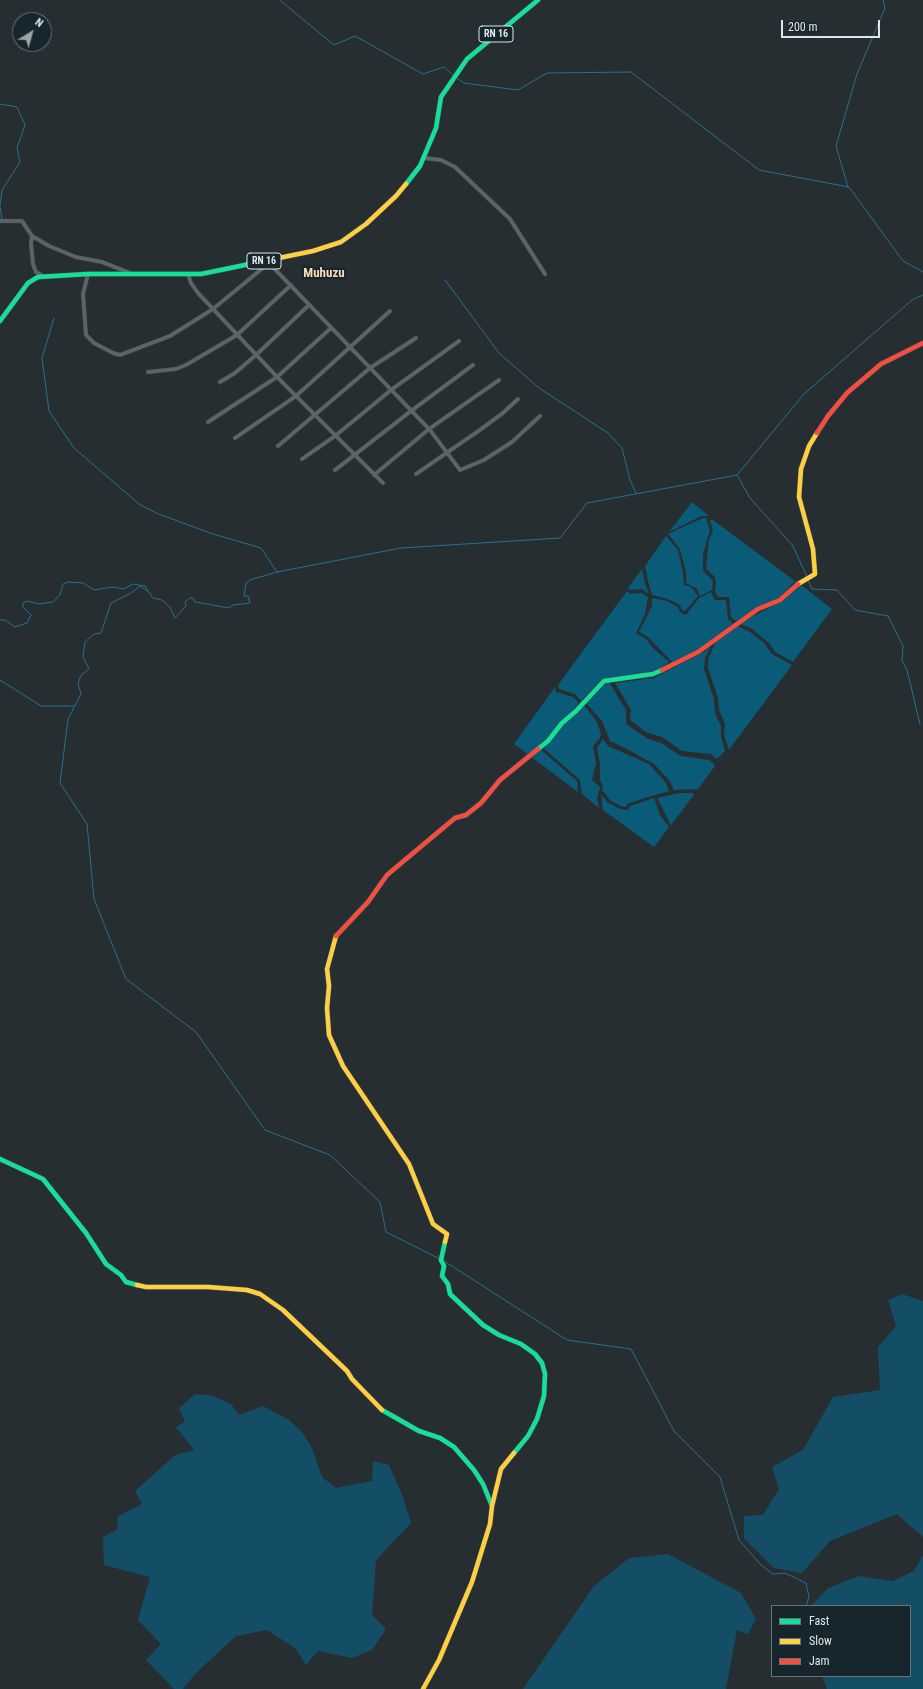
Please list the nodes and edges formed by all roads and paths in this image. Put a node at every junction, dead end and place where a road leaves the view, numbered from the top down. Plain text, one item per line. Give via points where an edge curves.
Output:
1 (538, 0) edge
2 (424, 158) junction
3 (2, 221) edge
4 (32, 236) junction
5 (268, 262) junction
6 (88, 274) junction
7 (133, 274) junction
8 (188, 274) junction
9 (545, 274) dead end
10 (42, 276) junction
11 (291, 285) junction
12 (309, 305) junction
13 (213, 308) junction
14 (390, 311) dead end
15 (0, 321) edge
16 (331, 328) junction
17 (237, 335) junction
18 (416, 338) dead end
19 (458, 341) dead end
20 (923, 343) edge
21 (350, 348) junction
22 (256, 355) junction
23 (472, 365) dead end
24 (370, 368) junction
25 (148, 372) dead end
26 (277, 377) junction
27 (499, 380) dead end
28 (220, 382) dead end
29 (391, 390) junction
30 (296, 396) junction
31 (518, 398) dead end
32 (411, 410) junction
33 (316, 416) junction
34 (540, 416) dead end
35 (208, 422) dead end
36 (429, 429) junction
37 (335, 436) junction
38 (234, 438) dead end
39 (278, 446) dead end
40 (447, 452) junction
41 (354, 455) junction
42 (302, 459) dead end
43 (335, 470) dead end
44 (416, 474) dead end
45 (374, 475) junction
46 (384, 483) dead end
47 (0, 1159) edge
48 (492, 1506) junction
49 (423, 1689) edge

1 - 2 street, RN 16 via 472,53 441,97 436,128
2 - 5 street, RN 16 via 396,196 350,236 313,251
2 - 9 street via 441,160 455,167 510,219
3 - 4 street via 22,221
4 - 7 street via 59,251 102,262
4 - 10 street via 33,264 36,272
5 - 8 street, RN 16
5 - 11 street
5 - 13 street
6 - 7 street, RN 16
6 - 10 street, RN 16
6 - 13 street via 83,294 86,335 94,343 112,353 126,355 170,336
7 - 8 street, RN 16
8 - 13 street via 191,283
10 - 15 street via 28,284
11 - 12 street
11 - 17 street
12 - 16 street
12 - 22 street
13 - 17 street
14 - 21 street
16 - 21 street
16 - 26 street
17 - 22 street
17 - 25 street via 186,365 176,369
18 - 24 street
19 - 29 street
20 - 48 street via 881,364 847,393 828,416 809,446 801,469 799,497 813,549 815,574 794,586 780,600 758,609 698,652 653,674 600,684 548,741 500,780 481,803 438,831 387,875 368,903 336,936 327,969 329,1035 343,1066 409,1164 433,1224 447,1234 441,1260 444,1266 442,1276 448,1284 450,1294 483,1325 535,1354 544,1369 544,1396 537,1419 528,1436 501,1469
21 - 24 street
21 - 30 street
22 - 26 street
22 - 28 street
23 - 32 street
24 - 29 street
24 - 33 street
26 - 30 street
26 - 35 street
27 - 36 street
29 - 32 street
29 - 37 street
30 - 33 street
30 - 38 street
31 - 40 street via 503,413
32 - 36 street
32 - 41 street
33 - 37 street
33 - 39 street
34 - 40 street via 512,442 473,466 460,470
36 - 40 street
36 - 45 street
37 - 41 street
37 - 42 street
40 - 44 street
41 - 43 street
41 - 45 street
45 - 46 street
47 - 48 street via 46,1182 106,1264 126,1282 146,1287 247,1290 260,1294 283,1310 347,1371 385,1413 454,1447 477,1475 489,1495
48 - 49 street via 490,1524 472,1582 439,1660

